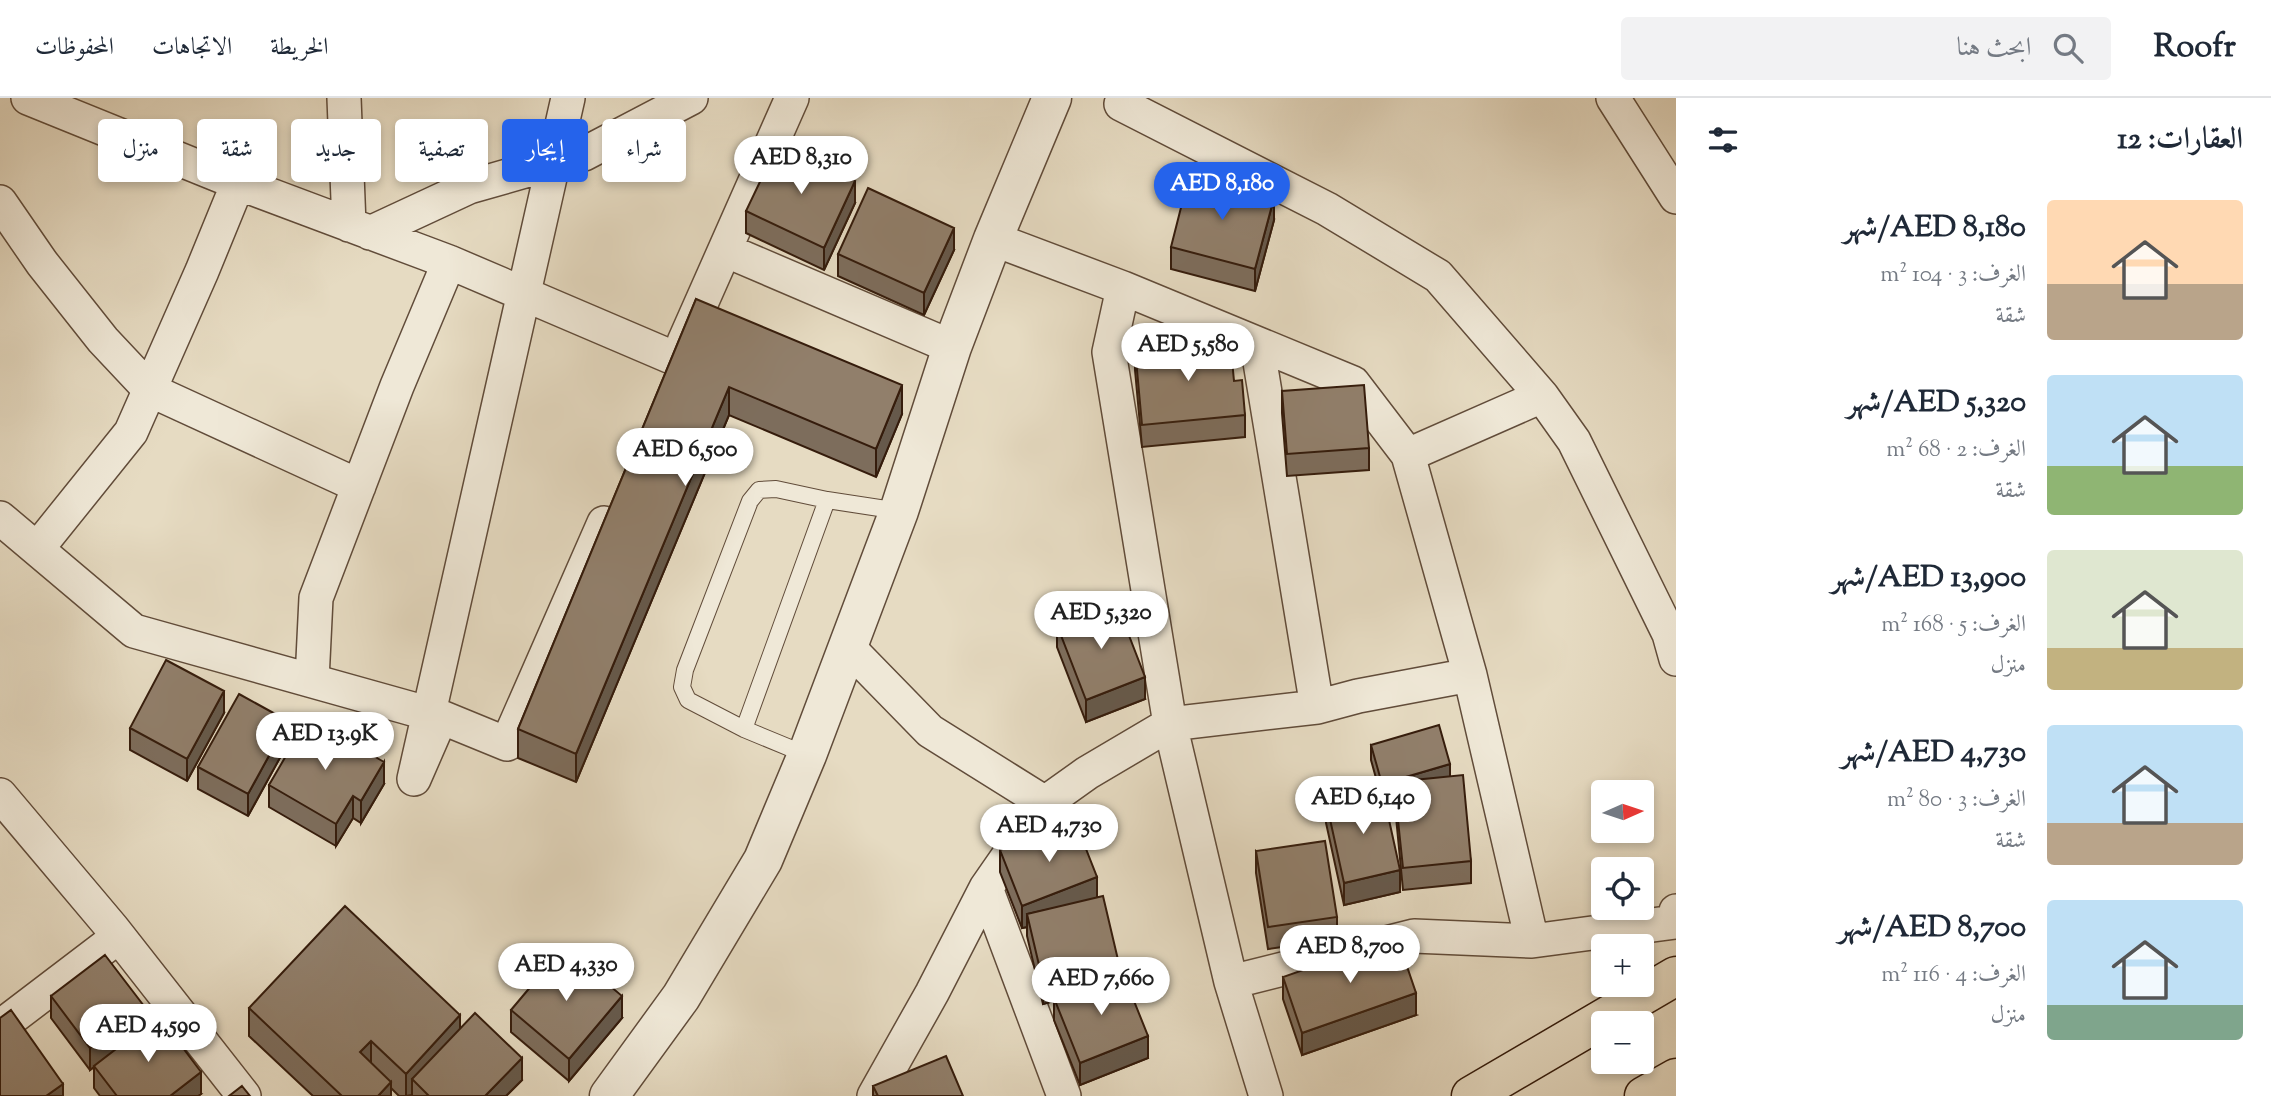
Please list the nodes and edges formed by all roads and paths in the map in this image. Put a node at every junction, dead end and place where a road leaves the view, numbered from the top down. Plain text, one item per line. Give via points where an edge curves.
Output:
1 (28, 98) edge
2 (344, 98) edge
3 (568, 98) edge
4 (691, 98) edge
5 (792, 98) edge
6 (1052, 98) edge
7 (1613, 98) edge
8 (1121, 104) dead end
9 (238, 183) junction
10 (1676, 197) edge
11 (0, 202) edge
12 (359, 229) junction
13 (993, 239) junction
14 (725, 250) junction
15 (449, 261) junction
16 (1123, 288) junction
17 (1257, 344) junction
18 (952, 347) junction
19 (150, 390) junction
20 (1542, 396) junction
21 (1408, 455) junction
22 (359, 486) junction
23 (617, 496) edge
24 (827, 500) junction
25 (899, 511) junction
26 (0, 518) edge
27 (37, 549) junction
28 (1668, 611) edge
29 (848, 647) junction
30 (1676, 659) edge
31 (1470, 675) junction
32 (312, 680) junction
33 (1317, 707) junction
34 (440, 717) junction
35 (1170, 724) junction
36 (744, 729) junction
37 (807, 755) junction
38 (0, 795) edge
39 (1045, 803) junction
40 (986, 888) junction
41 (1676, 911) edge
42 (118, 937) junction
43 (1532, 941) junction
44 (1676, 976) edge
45 (1231, 982) junction
46 (0, 1027) edge
47 (1676, 1078) edge
48 (237, 1094) edge
49 (609, 1096) edge
50 (874, 1096) edge
51 (1063, 1096) edge
52 (1266, 1096) edge
53 (1471, 1096) edge
54 (1644, 1096) edge

1 - 9 street
2 - 12 street
3 - 34 street via 414,779
4 - 12 street via 584,154 469,187
5 - 14 street
6 - 13 street
7 - 10 street
8 - 20 street via 1327,209 1438,276
9 - 12 street
9 - 19 street
11 - 19 street via 103,340
12 - 15 street
13 - 16 street
13 - 18 street
14 - 15 street via 671,372
14 - 18 street
15 - 22 street
16 - 17 street
16 - 35 street via 1109,352
17 - 21 street via 1353,383
17 - 33 street
18 - 25 street
19 - 22 street
19 - 27 street via 131,432
20 - 21 street
20 - 28 street via 1574,441
21 - 31 street
22 - 32 street via 316,598
23 - 34 street via 507,744
24 - 25 lane
24 - 36 lane
24 - 36 lane via 759,489 750,501 685,670 682,687 688,701
25 - 29 street
26 - 27 street
27 - 32 street via 134,631
28 - 30 street
29 - 37 street
29 - 39 street via 930,731
31 - 33 street
31 - 43 street
32 - 34 street
33 - 35 street
35 - 39 street
35 - 45 street
36 - 37 lane
37 - 49 street via 763,860 681,997
38 - 42 street
39 - 40 street
40 - 50 street
40 - 51 street
41 - 43 street via 1674,922
42 - 46 street
42 - 48 street
43 - 45 street via 1414,936
44 - 53 main road
45 - 52 street
47 - 54 main road

